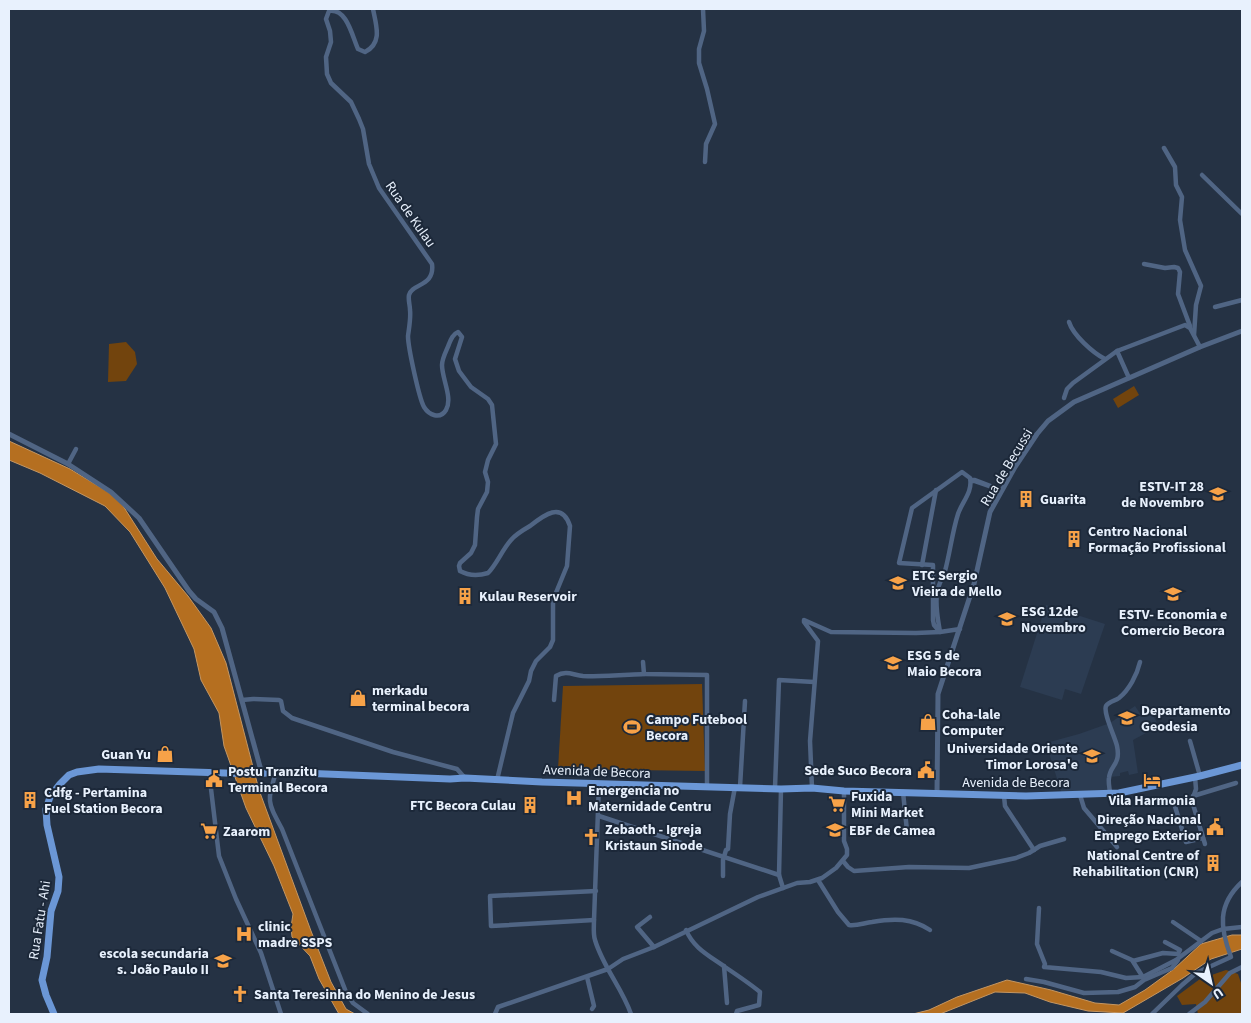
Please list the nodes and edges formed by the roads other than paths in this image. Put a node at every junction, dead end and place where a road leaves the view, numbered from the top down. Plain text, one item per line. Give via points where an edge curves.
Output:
1 (373, 9) edge
2 (703, 9) edge
3 (1164, 148) dead end
4 (705, 162) dead end
5 (1202, 175) dead end
6 (1242, 214) edge
7 (1144, 264) dead end
8 (1242, 300) edge
9 (1215, 307) dead end
10 (1069, 322) dead end
11 (1190, 328) junction
12 (1242, 331) edge
13 (1194, 335) junction
14 (1200, 347) junction
15 (1117, 351) junction
16 (1104, 359) junction
17 (1129, 378) junction
18 (1064, 398) dead end
19 (9, 434) edge
20 (76, 449) dead end
21 (68, 464) junction
22 (971, 481) junction
23 (936, 490) junction
24 (922, 564) junction
25 (960, 629) junction
26 (940, 632) junction
27 (642, 662) dead end
28 (1140, 662) dead end
29 (644, 674) junction
30 (814, 682) junction
31 (242, 700) junction
32 (554, 700) dead end
33 (745, 701) dead end
34 (1190, 742) dead end
35 (1242, 764) edge
36 (209, 772) junction
37 (217, 772) joint
38 (276, 772) junction
39 (259, 774) junction
40 (1198, 776) junction
41 (465, 778) junction
42 (496, 780) junction
43 (599, 783) junction
44 (1236, 783) dead end
45 (706, 786) junction
46 (738, 787) junction
47 (778, 788) junction
48 (812, 788) junction
49 (844, 791) junction
50 (903, 792) junction
51 (937, 794) junction
52 (1110, 794) junction
53 (1080, 795) junction
54 (1004, 796) junction
55 (1193, 796) junction
56 (1173, 800) dead end
57 (599, 816) junction
58 (907, 831) dead end
59 (1203, 838) junction
60 (1064, 839) dead end
61 (1205, 844) dead end
62 (1117, 847) dead end
63 (1034, 850) junction
64 (724, 856) junction
65 (843, 861) junction
66 (779, 875) junction
67 (723, 876) dead end
68 (818, 880) junction
69 (1242, 882) edge
70 (783, 888) junction
71 (596, 891) junction
72 (1039, 908) dead end
73 (650, 917) dead end
74 (594, 920) junction
75 (1173, 922) dead end
76 (1242, 927) edge
77 (1223, 929) junction
78 (686, 930) junction
79 (930, 930) dead end
80 (1165, 942) dead end
81 (1201, 942) junction
82 (654, 947) junction
83 (1112, 951) dead end
84 (1133, 961) junction
85 (724, 966) junction
86 (1242, 967) edge
87 (608, 969) junction
88 (587, 977) junction
89 (1026, 979) dead end
90 (1143, 979) junction
91 (727, 1003) dead end
92 (592, 1009) dead end
93 (54, 1014) edge
94 (282, 1014) edge
95 (368, 1014) edge
96 (495, 1014) edge
97 (631, 1014) edge
98 (736, 1014) edge
99 (1152, 1014) edge
100 (1189, 1014) edge

1 - 42 street, Rua de Kulau via 378,36 365,52 358,49 341,14 329,11 326,19 331,42 327,74 331,83 346,96 359,119 369,164 379,188 432,264 433,269 426,282 412,289 408,297 411,311 408,338 421,399 433,415 446,410 448,396 442,365 450,341 458,332 462,337 456,359 458,371 492,405 496,444 485,472 487,492 478,509 475,546 460,563 460,571 475,576 488,573 512,538 547,514 560,512 570,526 567,566 553,600 553,640 536,661 513,713
2 - 4 street via 704,31 699,63 715,124 706,144
3 - 13 street via 1175,167 1176,185 1182,197 1180,220 1185,250 1201,286
5 - 6 street
7 - 11 street via 1178,268 1178,294
8 - 9 street
10 - 16 street via 1075,334
11 - 13 street
11 - 15 street via 1183,325
12 - 14 street, Rua de Becussi
13 - 14 street
14 - 17 street, Rua de Becussi
15 - 16 street
15 - 17 street
16 - 18 street via 1070,386
17 - 25 street, Rua de Becussi via 1074,402 1048,421 1037,434 990,512
19 - 21 street
20 - 21 street
21 - 31 street via 106,488 139,518 189,591 216,614
22 - 22 street via 975,480 1001,490 975,481
22 - 23 street via 962,472
22 - 26 street via 969,494 957,517 938,587 936,608
23 - 24 street
23 - 24 street via 912,508 899,563
24 - 26 street via 933,565 933,620
25 - 26 street
25 - 51 street, Rua de Becussi via 938,694
26 - 30 street via 831,632 806,620 804,622 818,641
27 - 29 street
28 - 52 street via 1138,673 1127,688 1105,708 1118,760 1108,776
29 - 32 street via 559,674 556,676
29 - 45 street via 708,675
30 - 47 street via 779,680
30 - 48 street via 810,741
31 - 39 street
31 - 41 street via 279,700 283,712 292,718 393,752 457,769
33 - 46 street
34 - 40 street
35 - 40 main road, Avenida de Becora
36 - 37 main road, Rua Fatu - Ahi
36 - 93 main road, Rua Fatu - Ahi via 86,770 69,775 53,792 46,818 59,876 42,980
36 - 94 street via 219,856 261,954
37 - 39 main road, Avenida de Becora
38 - 39 main road, Avenida de Becora
38 - 41 main road, Avenida de Becora
38 - 95 street via 268,798 271,809 282,829 346,992 353,1003
40 - 52 main road, Avenida de Becora
40 - 55 street
41 - 42 main road, Avenida de Becora
42 - 43 main road, Avenida de Becora
43 - 45 main road, Avenida de Becora
43 - 57 street
44 - 55 street
45 - 46 main road, Avenida de Becora
46 - 47 main road, Avenida de Becora
46 - 64 street via 730,814 730,844
47 - 48 main road, Avenida de Becora
47 - 66 street
48 - 49 main road, Avenida de Becora
49 - 50 main road, Avenida de Becora
49 - 65 street via 844,841 848,849
50 - 51 main road, Avenida de Becora
50 - 58 street
51 - 54 main road, Avenida de Becora
52 - 53 main road, Avenida de Becora
53 - 54 main road, Avenida de Becora
53 - 62 street via 1084,808
54 - 63 street via 1005,806
55 - 59 street
56 - 59 street via 1186,842
57 - 64 street
57 - 71 street
59 - 61 street
60 - 63 street
63 - 65 street via 1016,858 969,868 909,866 854,871
64 - 66 street
64 - 67 street
65 - 68 street
66 - 70 street
68 - 70 street
68 - 79 street via 849,925 908,920
69 - 77 street via 1222,914
70 - 78 street via 758,896
71 - 74 street
71 - 74 street via 490,896 491,926
72 - 90 street via 1037,944 1044,967
73 - 82 street via 637,927
74 - 87 street via 594,939
75 - 81 street
76 - 77 street
77 - 81 street
77 - 99 street via 1231,957 1196,973
78 - 82 street
78 - 85 street via 705,955
80 - 84 street via 1180,950 1178,954 1163,953
81 - 90 street via 1180,956 1172,968
82 - 87 street
83 - 84 street
84 - 90 street
85 - 91 street
85 - 98 street via 760,992 759,1005
86 - 100 street via 1230,973
87 - 88 street
87 - 97 street
88 - 92 street
88 - 96 street via 498,1007
89 - 90 street via 1084,993 1118,992 1135,987

